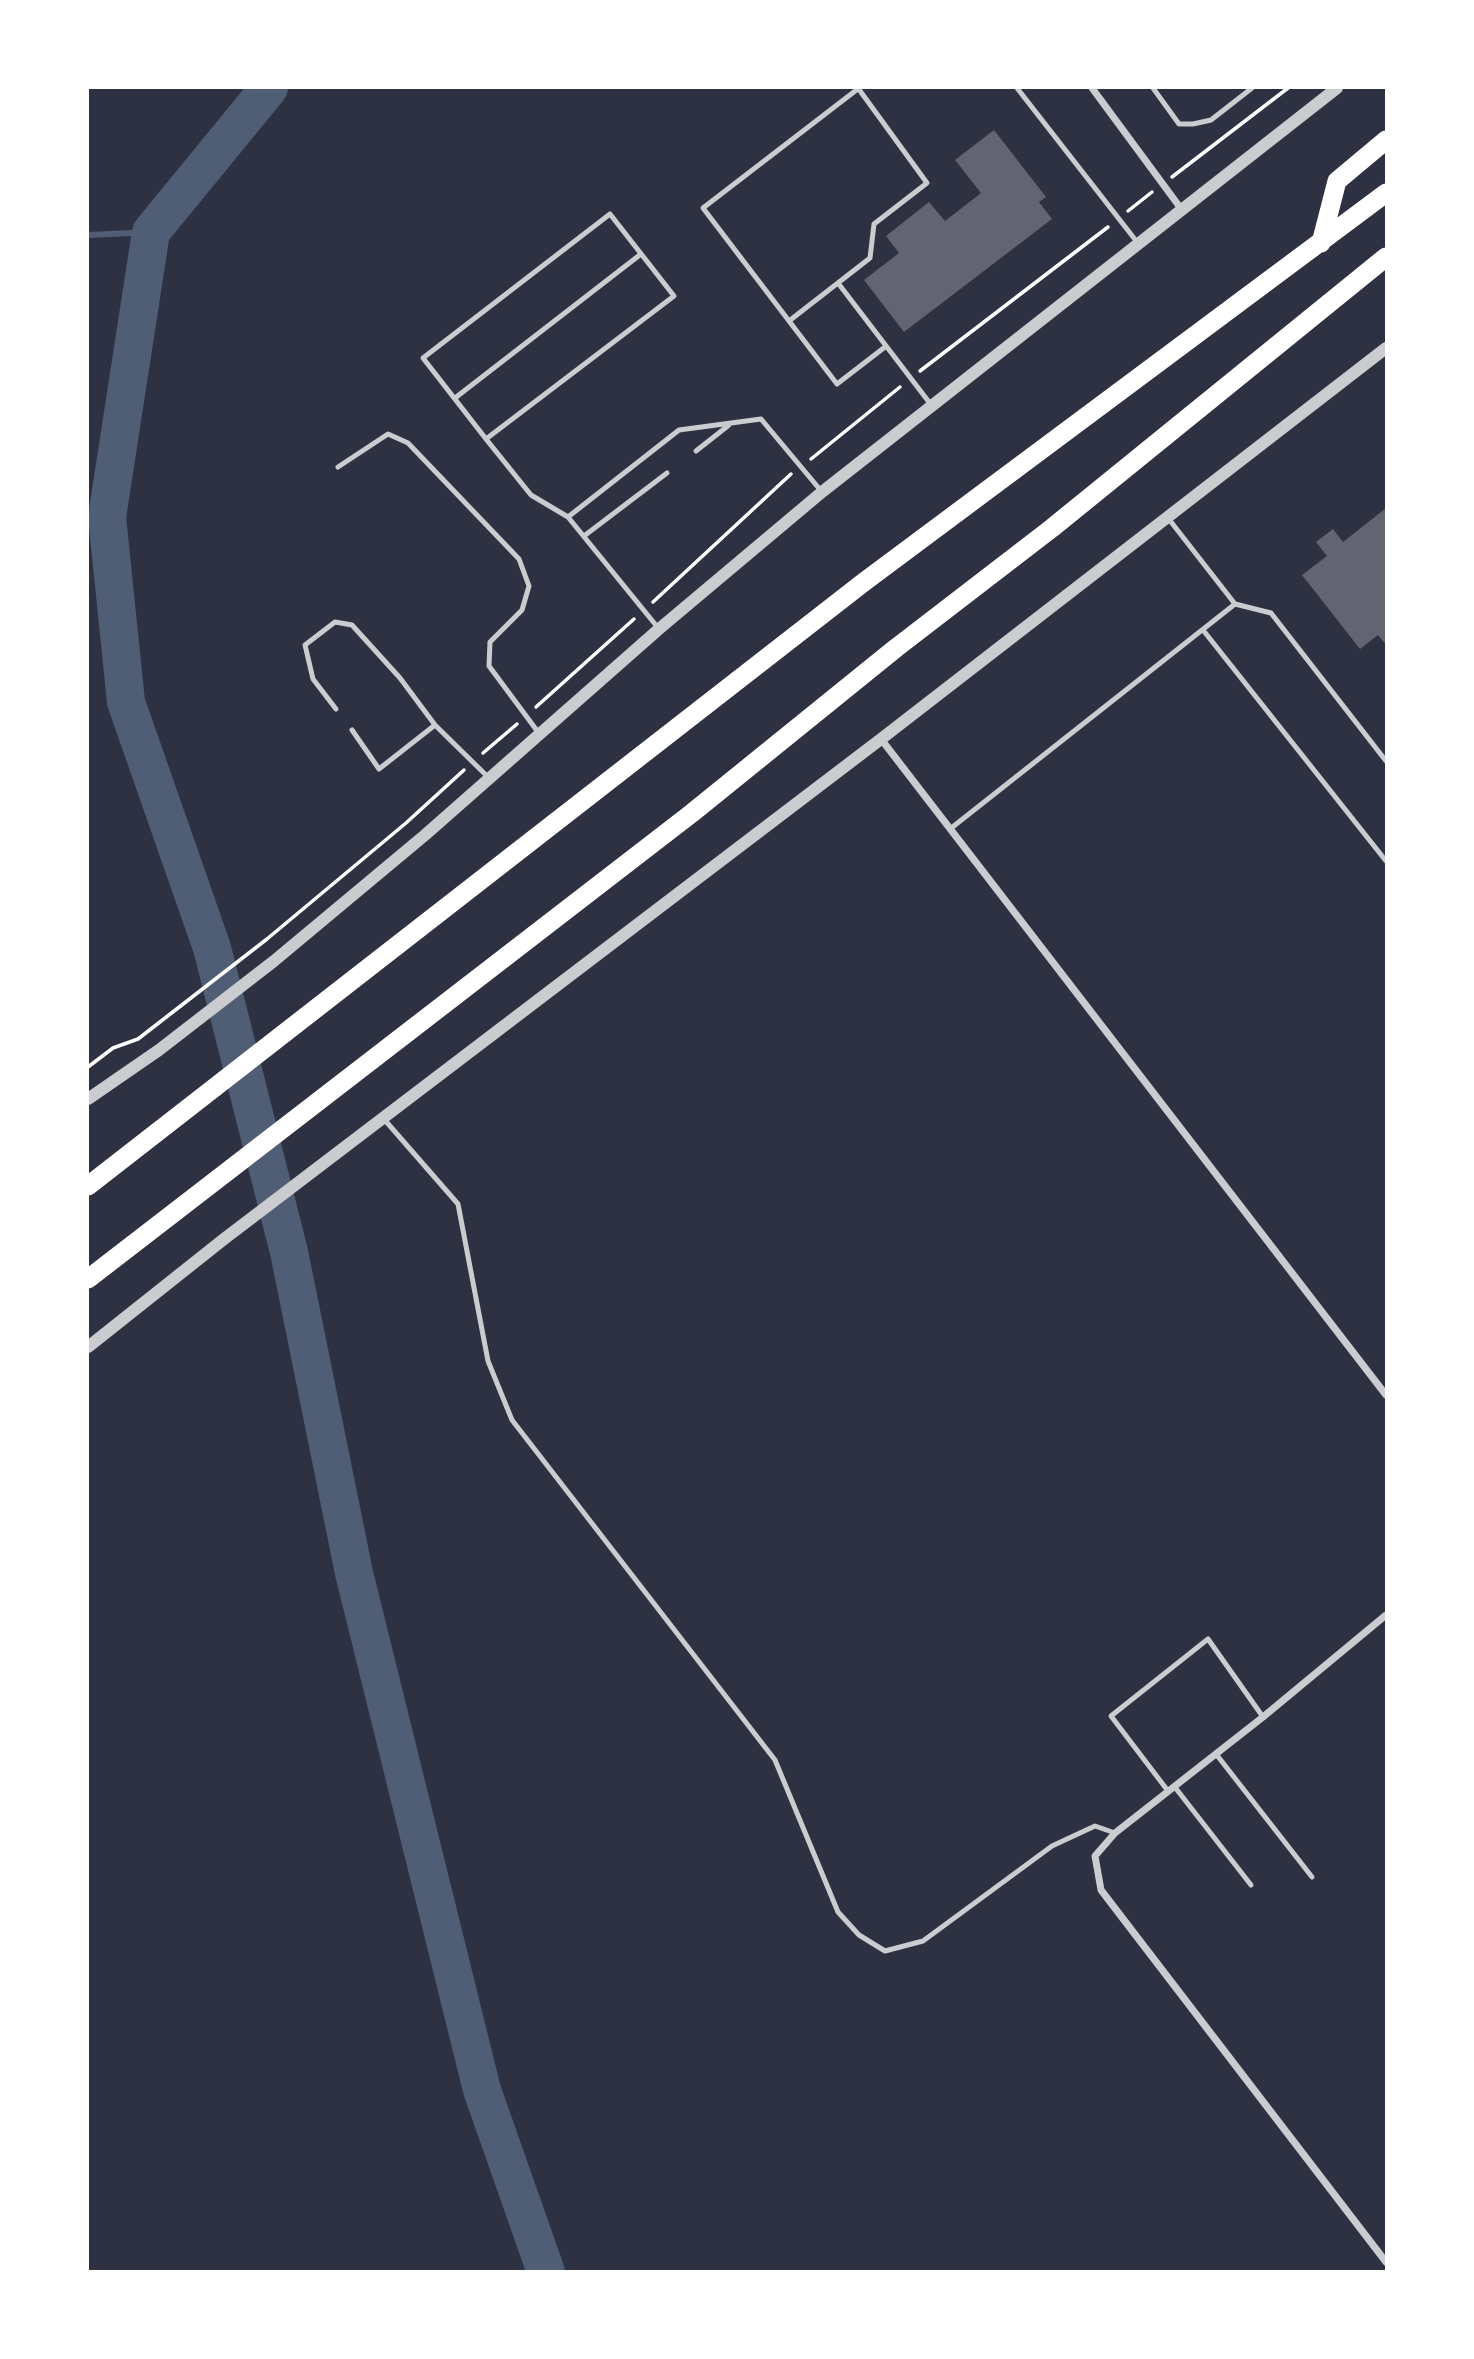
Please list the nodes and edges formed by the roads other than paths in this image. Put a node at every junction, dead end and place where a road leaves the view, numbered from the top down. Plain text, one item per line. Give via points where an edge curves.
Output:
1 (858, 88) edge
2 (1017, 88) edge
3 (1092, 88) edge
4 (1153, 88) edge
5 (1252, 88) edge
6 (1337, 88) edge
7 (1387, 141) edge
8 (1387, 193) edge
9 (1182, 210) junction
10 (1321, 243) junction
11 (1139, 245) junction
12 (641, 254) junction
13 (1387, 257) edge
14 (838, 283) junction
15 (789, 321) junction
16 (885, 347) junction
17 (1387, 348) edge
18 (455, 398) junction
19 (933, 406) junction
20 (731, 424) junction
21 (486, 439) junction
22 (696, 451) dead end
23 (338, 467) dead end
24 (667, 473) dead end
25 (821, 492) junction
26 (568, 517) junction
27 (1168, 518) junction
28 (584, 536) junction
29 (1235, 604) junction
30 (659, 629) junction
31 (1203, 630) junction
32 (336, 709) dead end
33 (435, 725) junction
34 (352, 730) dead end
35 (540, 735) junction
36 (881, 739) junction
37 (1387, 761) edge
38 (490, 779) junction
39 (950, 829) junction
40 (1387, 861) edge
41 (88, 1099) edge
42 (383, 1118) junction
43 (88, 1186) edge
44 (88, 1279) edge
45 (88, 1347) edge
46 (1387, 1395) edge
47 (1387, 1615) edge
48 (1263, 1717) junction
49 (1216, 1754) junction
50 (1171, 1789) junction
51 (1115, 1833) junction
52 (1311, 1877) dead end
53 (1251, 1885) dead end
54 (1387, 2262) edge

1 - 14 lane via 927,183 874,224 870,258
1 - 15 lane via 703,208
2 - 11 lane
3 - 9 street
4 - 5 lane via 1179,124 1193,124 1211,120
6 - 9 street
7 - 10 highway via 1337,181
8 - 10 highway
9 - 11 street
10 - 43 highway via 853,590
11 - 19 street
12 - 18 lane
12 - 18 lane via 610,214 599,222 424,358
12 - 21 lane via 674,296
13 - 44 highway via 1052,528
14 - 15 lane
14 - 16 lane
15 - 16 lane via 837,384
16 - 19 lane
17 - 27 street
18 - 21 lane
19 - 25 street
20 - 22 lane
20 - 25 lane via 761,419
20 - 26 lane via 679,430
21 - 26 lane via 531,495
23 - 35 lane via 387,434 408,443 519,559 529,586 522,610 490,642 489,666
24 - 28 lane
25 - 30 street
26 - 28 lane
27 - 29 lane
27 - 36 street
28 - 30 lane
29 - 31 lane
29 - 37 lane via 1271,613
30 - 35 street
31 - 39 lane
31 - 40 lane
32 - 33 lane via 313,679 305,645 335,622 352,625
33 - 34 lane via 379,769
33 - 38 lane
35 - 38 street
36 - 39 street
36 - 42 street
38 - 41 street via 274,961
39 - 46 street
42 - 45 street
42 - 51 lane via 458,1204 488,1361 512,1420 775,1760 838,1912 859,1935 886,1951 922,1941 1052,1846 1095,1826
47 - 48 street
48 - 49 street
48 - 50 lane via 1208,1639 1111,1716
49 - 50 street
49 - 52 lane
50 - 51 street
50 - 53 lane
51 - 54 street via 1095,1856 1101,1890

